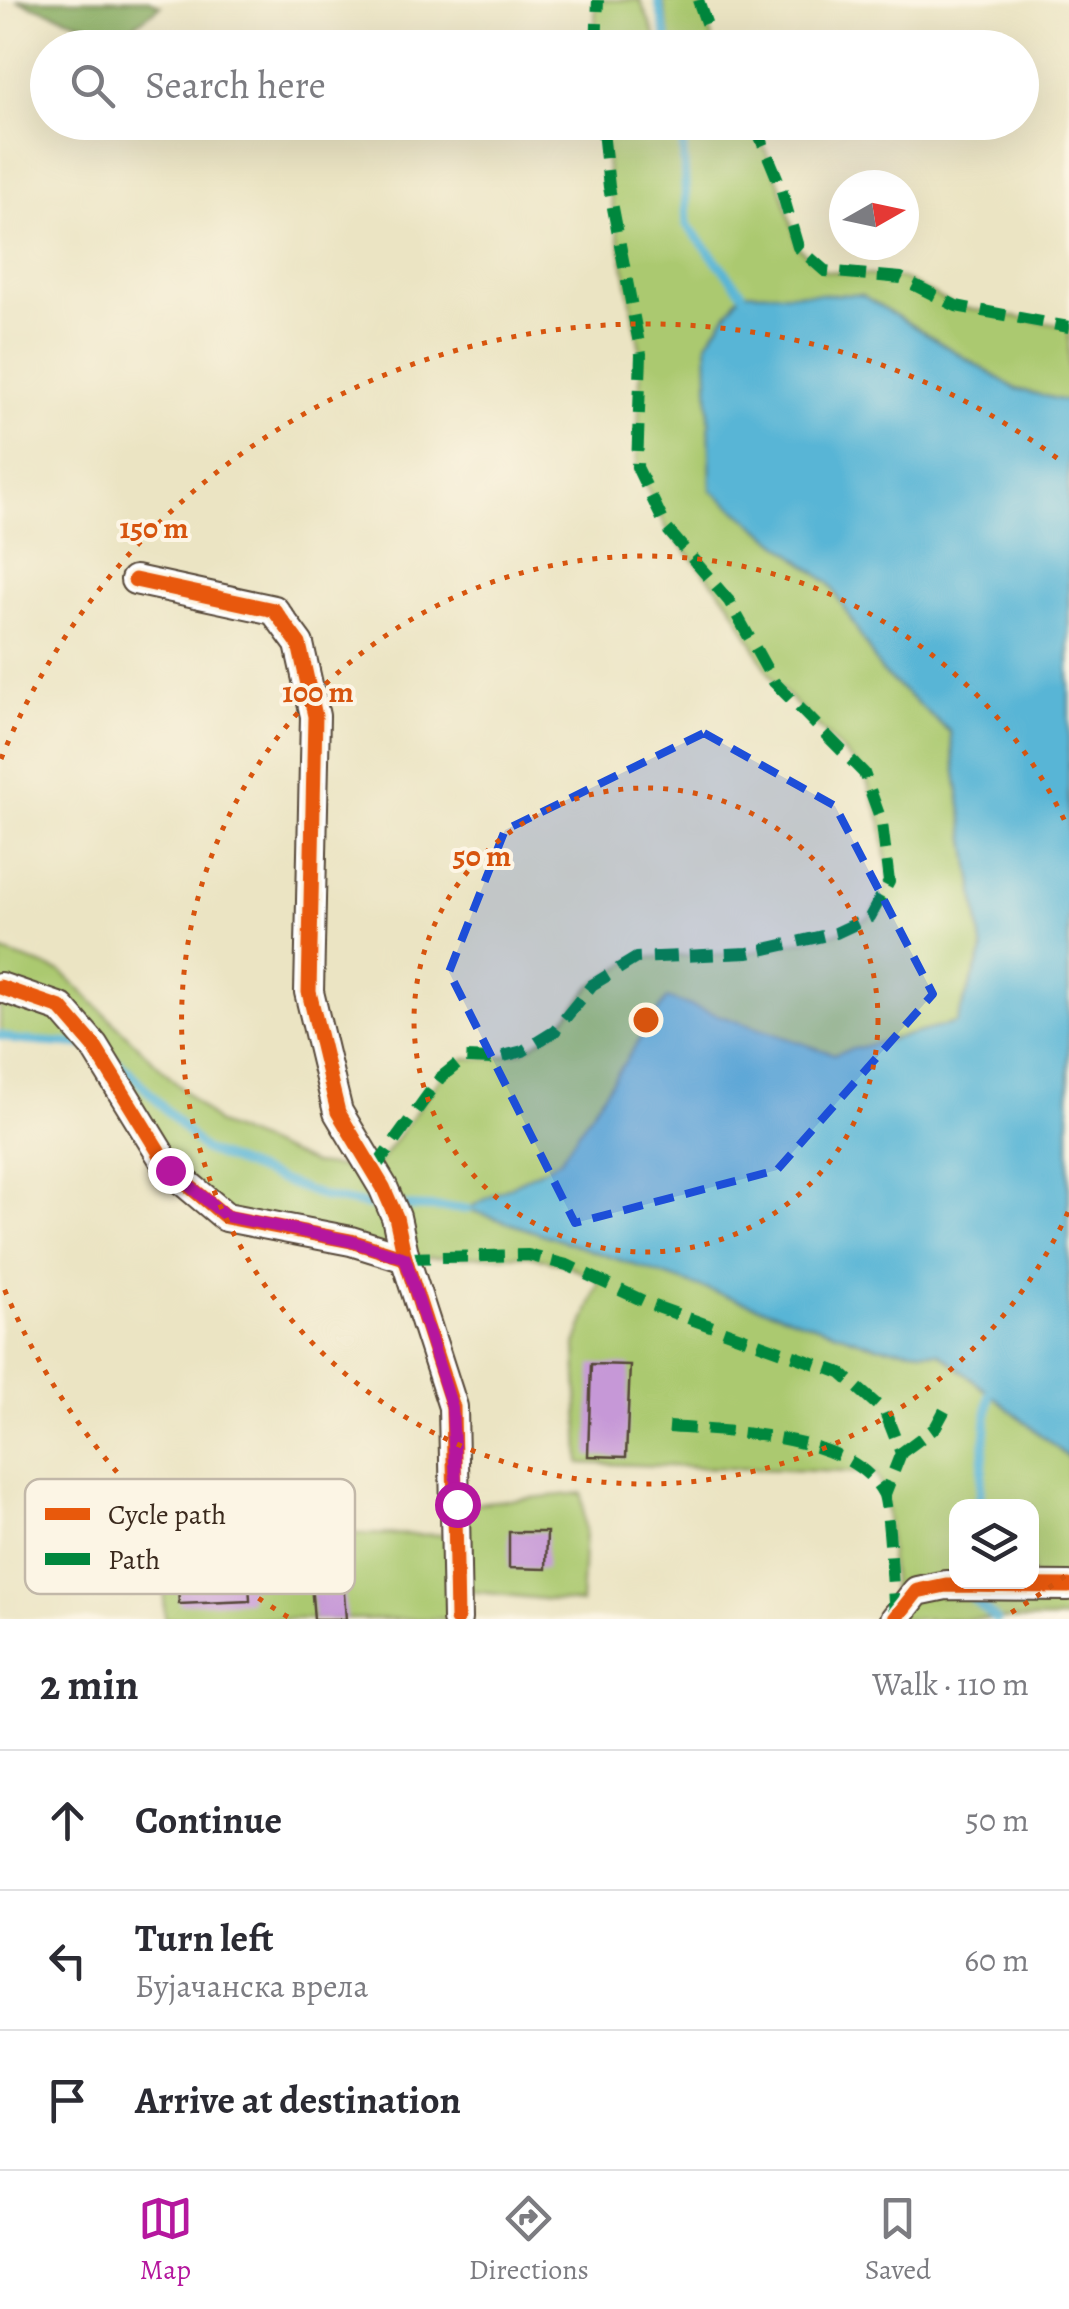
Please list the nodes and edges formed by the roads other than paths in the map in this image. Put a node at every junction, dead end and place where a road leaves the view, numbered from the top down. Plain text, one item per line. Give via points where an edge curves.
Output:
1 (135, 580) dead end
2 (0, 988) edge
3 (405, 1258) junction
4 (1069, 1586) edge
5 (457, 1619) edge
6 (895, 1619) edge

1 - 3 street via 274,610 299,644 315,716 310,992 338,1112 383,1187
2 - 3 street via 62,1008 94,1046 170,1170 226,1216
3 - 5 street via 452,1407
4 - 6 street via 946,1585 917,1591

